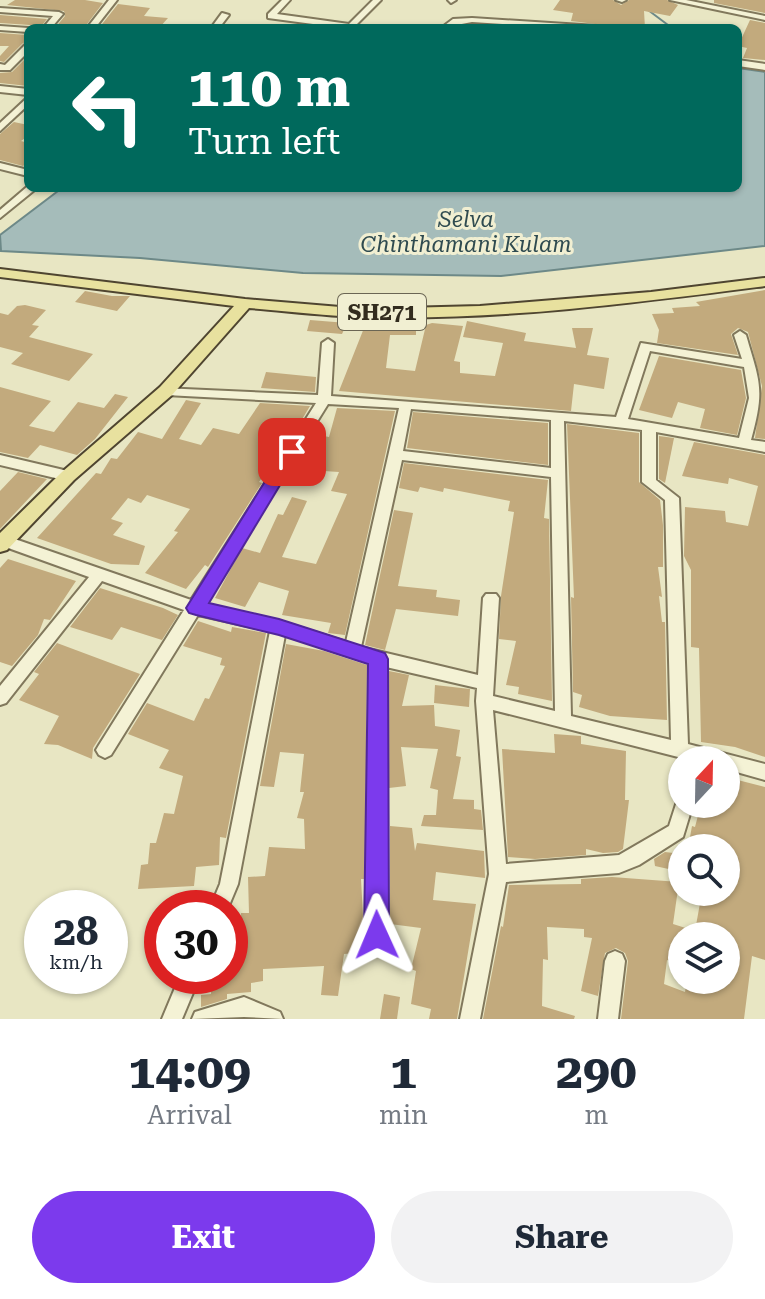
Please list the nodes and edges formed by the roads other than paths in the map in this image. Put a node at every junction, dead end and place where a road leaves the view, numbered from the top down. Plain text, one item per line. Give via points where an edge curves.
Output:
1 (113, 0) edge
2 (286, 0) edge
3 (377, 0) edge
4 (674, 0) edge
5 (0, 10) edge
6 (225, 15) dead end
7 (765, 18) edge
8 (50, 24) edge
9 (94, 24) edge
10 (218, 24) edge
11 (278, 24) edge
12 (306, 24) edge
13 (328, 24) edge
14 (353, 24) edge
15 (451, 24) edge
16 (534, 24) edge
17 (24, 30) edge
18 (2, 31) edge
19 (24, 51) edge
20 (742, 64) edge
21 (765, 67) edge
22 (2, 70) edge
23 (0, 89) edge
24 (24, 92) edge
25 (24, 104) edge
26 (0, 112) edge
27 (14, 114) junction
28 (0, 128) edge
29 (0, 166) edge
30 (24, 172) edge
31 (27, 192) edge
32 (0, 215) edge
33 (0, 273) edge
34 (765, 282) edge
35 (245, 303) junction
36 (740, 335) dead end
37 (328, 343) dead end
38 (747, 364) junction
39 (166, 391) junction
40 (324, 400) junction
41 (406, 404) junction
42 (557, 418) junction
43 (621, 422) junction
44 (649, 426) junction
45 (744, 443) junction
46 (765, 447) edge
47 (396, 455) junction
48 (0, 460) edge
49 (556, 473) junction
50 (68, 476) junction
51 (2, 543) edge
52 (99, 575) junction
53 (491, 598) dead end
54 (196, 608) junction
55 (279, 627) junction
56 (352, 651) junction
57 (378, 659) junction
58 (484, 692) junction
59 (0, 698) edge
60 (563, 721) junction
61 (690, 746) edge
62 (668, 749) edge
63 (105, 750) dead end
64 (740, 765) edge
65 (765, 772) edge
66 (680, 818) edge
67 (498, 874) junction
68 (226, 890) edge
69 (377, 935) dead end
70 (615, 961) dead end
71 (182, 994) edge
72 (172, 1019) edge
73 (202, 1019) edge
74 (273, 1019) edge
75 (470, 1019) edge
76 (608, 1019) edge

1 - 9 street
2 - 13 street via 271,16
3 - 14 street
4 - 7 street
5 - 8 street via 59,14
6 - 10 street
11 - 12 street
15 - 16 street
17 - 18 street
19 - 22 street
20 - 21 street
23 - 24 street
25 - 27 street
26 - 27 street
27 - 28 street
29 - 30 street
31 - 32 street
33 - 35 main road, SH271
34 - 35 main road, SH271 via 480,310 364,313
35 - 39 main road
36 - 38 street
37 - 40 street
38 - 43 street via 645,346
38 - 45 street via 756,396
39 - 40 street
39 - 50 main road
40 - 41 street
40 - 54 street
41 - 42 street
41 - 47 street
42 - 43 street
42 - 49 street
43 - 44 street
44 - 45 street
44 - 61 street via 649,482 672,498
45 - 46 street
47 - 49 street
47 - 56 street
48 - 50 street
49 - 60 street
50 - 51 main road
51 - 52 street
52 - 54 street
52 - 59 street
53 - 58 street
54 - 55 street
54 - 63 street
55 - 56 street
55 - 68 street
56 - 57 street
57 - 58 street
57 - 69 street
58 - 60 street
58 - 67 street
60 - 62 street
64 - 65 street
66 - 67 street via 677,831 619,864
67 - 75 street
70 - 76 street
71 - 72 street
73 - 74 street via 244,1007

